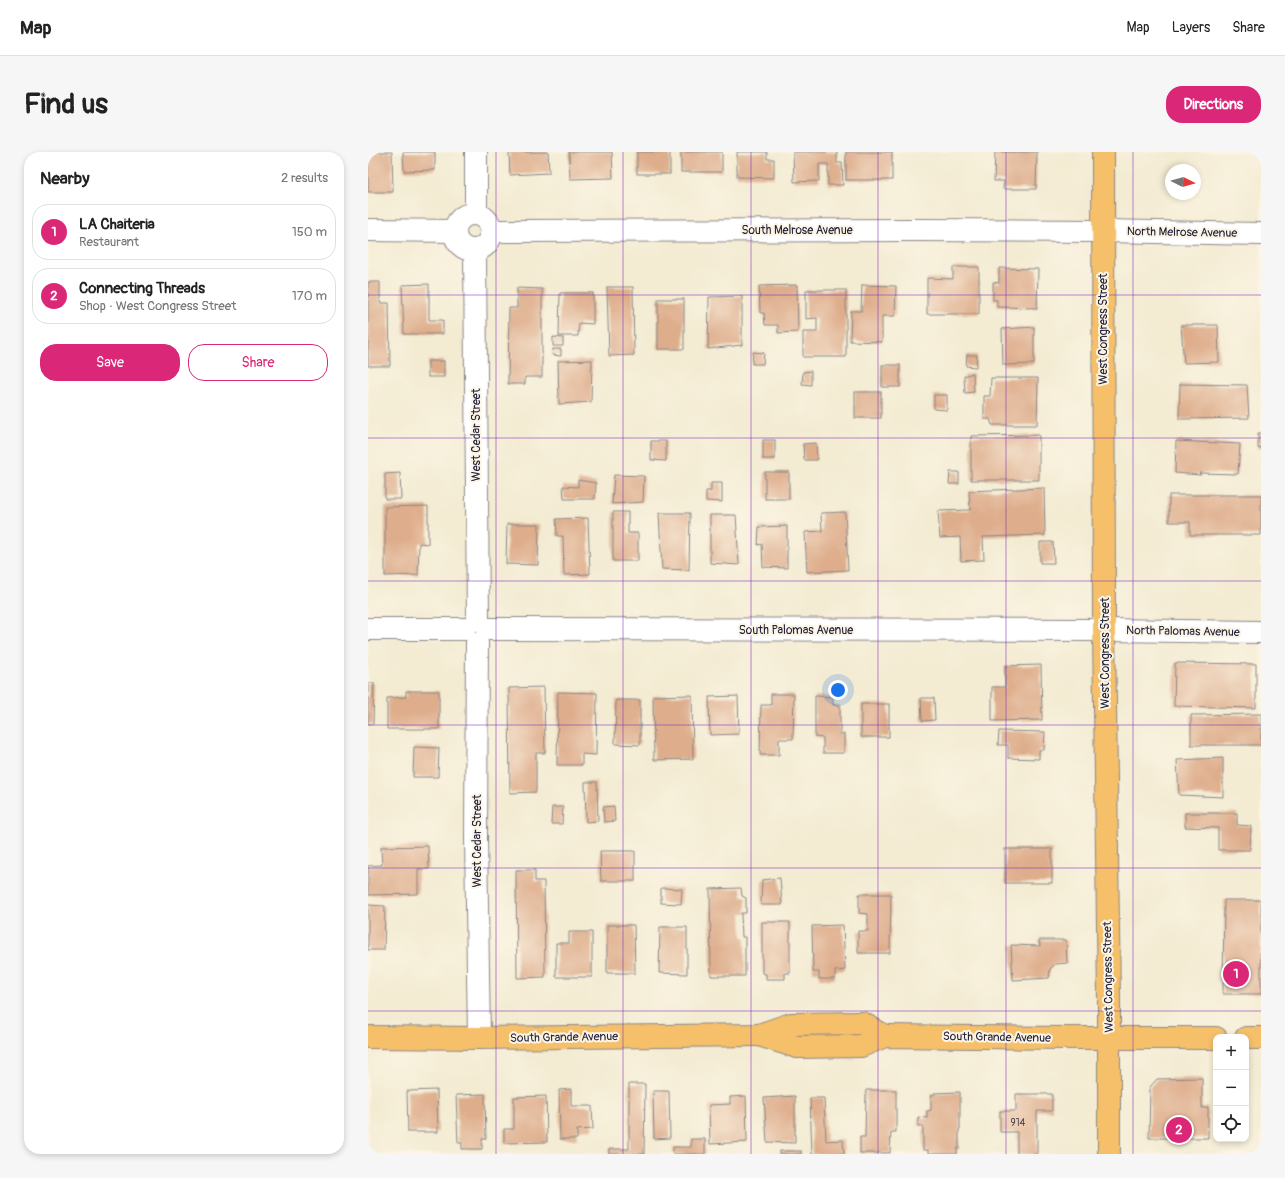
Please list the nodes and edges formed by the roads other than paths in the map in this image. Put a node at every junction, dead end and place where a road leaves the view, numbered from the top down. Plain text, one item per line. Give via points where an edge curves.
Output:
1 (476, 152) edge
2 (1103, 152) edge
3 (476, 214) junction
4 (368, 230) edge
5 (455, 231) junction
6 (491, 231) junction
7 (1103, 231) junction
8 (1261, 234) edge
9 (475, 250) junction
10 (368, 628) edge
11 (477, 630) junction
12 (1104, 630) junction
13 (1261, 632) edge
14 (368, 1037) edge
15 (1109, 1037) junction
16 (479, 1038) junction
17 (1213, 1038) edge
18 (1249, 1038) edge
19 (1261, 1038) edge
20 (1109, 1154) edge

1 - 3 street
2 - 7 main road, West Congress Street
3 - 5 street via 462,218
3 - 6 street via 488,222
4 - 5 street
5 - 9 street via 461,245
6 - 7 street, South Melrose Avenue
6 - 9 street via 489,242
7 - 8 street, North Melrose Avenue
7 - 12 main road, West Congress Street
9 - 11 street, West Cedar Street
10 - 11 street, South Palomas Avenue
11 - 12 street, South Palomas Avenue
11 - 16 street, West Cedar Street via 476,838
12 - 13 street, North Palomas Avenue
12 - 15 main road, West Congress Street
14 - 16 main road, South Grande Avenue
15 - 16 main road, South Grande Avenue via 885,1036 861,1046 797,1047 759,1035
15 - 17 main road, South Grande Avenue
15 - 20 main road, West Congress Street
18 - 19 main road

